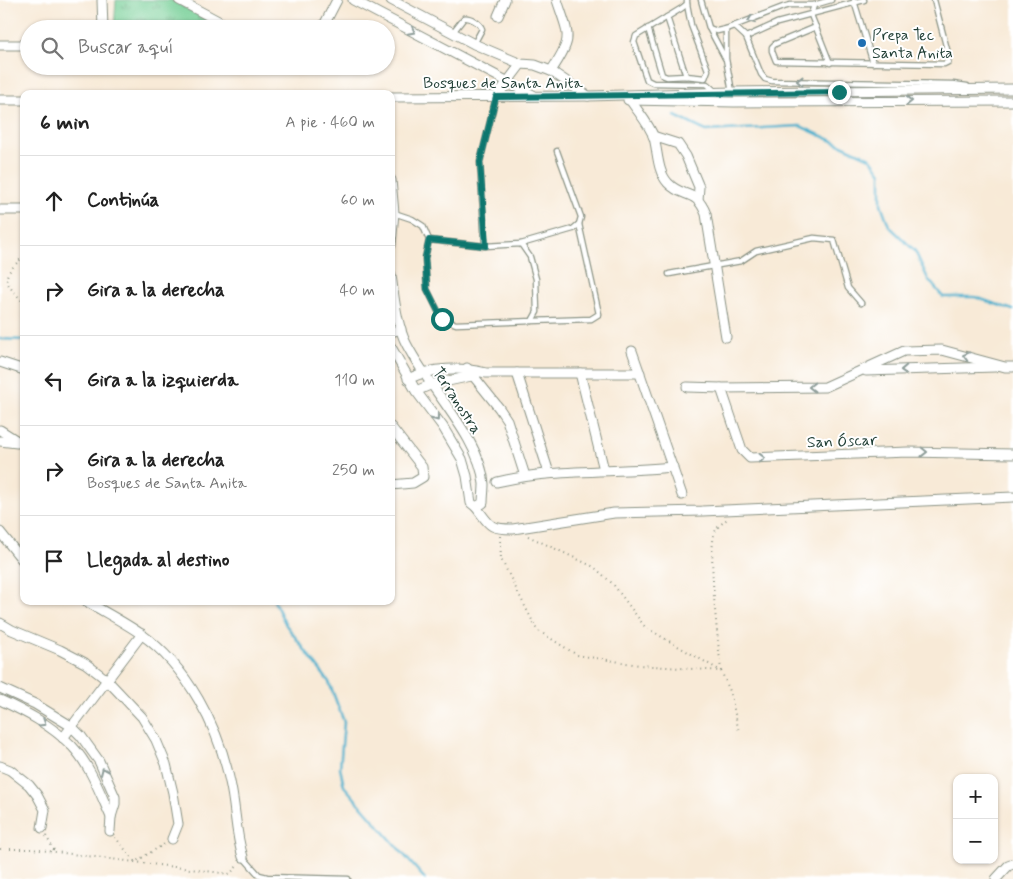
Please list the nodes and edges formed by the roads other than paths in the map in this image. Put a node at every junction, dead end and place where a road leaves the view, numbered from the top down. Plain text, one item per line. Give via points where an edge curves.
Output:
1 (102, 0) edge
2 (179, 0) edge
3 (337, 0) edge
4 (354, 0) edge
5 (391, 0) edge
6 (505, 0) edge
7 (557, 0) edge
8 (700, 0) edge
9 (831, 0) edge
10 (864, 0) edge
11 (934, 0) edge
12 (854, 1) edge
13 (687, 2) edge
14 (814, 5) junction
15 (811, 15) junction
16 (498, 16) dead end
17 (667, 17) junction
18 (103, 20) edge
19 (216, 20) edge
20 (327, 20) edge
21 (391, 20) edge
22 (395, 22) edge
23 (734, 26) junction
24 (816, 27) junction
25 (648, 28) junction
26 (709, 28) junction
27 (726, 29) junction
28 (453, 32) junction
29 (746, 37) junction
30 (474, 44) junction
31 (0, 45) edge
32 (20, 45) edge
33 (726, 59) junction
34 (830, 63) junction
35 (520, 64) junction
36 (874, 64) junction
37 (551, 71) junction
38 (686, 76) junction
39 (507, 83) junction
40 (885, 87) junction
41 (1013, 90) edge
42 (732, 92) junction
43 (718, 93) junction
44 (588, 96) junction
45 (395, 97) edge
46 (496, 97) junction
47 (536, 97) junction
48 (631, 98) junction
49 (0, 100) edge
50 (20, 100) edge
51 (885, 101) junction
52 (1013, 101) edge
53 (734, 102) junction
54 (653, 136) junction
55 (557, 151) dead end
56 (698, 200) junction
57 (0, 210) edge
58 (20, 210) edge
59 (395, 213) edge
60 (579, 224) junction
61 (429, 240) junction
62 (521, 244) junction
63 (486, 246) junction
64 (714, 267) junction
65 (669, 274) dead end
66 (862, 304) dead end
67 (395, 306) edge
68 (532, 321) junction
69 (401, 329) junction
70 (395, 331) edge
71 (726, 337) dead end
72 (404, 339) junction
73 (395, 342) edge
74 (632, 351) dead end
75 (395, 354) edge
76 (0, 362) edge
77 (1009, 367) edge
78 (20, 369) edge
79 (863, 371) junction
80 (422, 372) junction
81 (470, 372) junction
82 (517, 373) junction
83 (580, 373) junction
84 (640, 373) junction
85 (408, 378) junction
86 (430, 385) junction
87 (688, 386) dead end
88 (721, 388) junction
89 (416, 391) junction
90 (0, 430) edge
91 (395, 432) edge
92 (0, 441) edge
93 (20, 442) edge
94 (20, 444) edge
95 (1013, 454) edge
96 (673, 467) junction
97 (604, 470) junction
98 (549, 473) junction
99 (525, 476) junction
100 (497, 482) dead end
101 (395, 485) edge
102 (682, 495) dead end
103 (1013, 497) edge
104 (476, 506) junction
105 (0, 532) edge
106 (20, 557) edge
107 (93, 605) edge
108 (0, 623) edge
109 (142, 634) junction
110 (107, 680) junction
111 (0, 688) edge
112 (0, 700) edge
113 (71, 726) junction
114 (62, 738) junction
115 (0, 766) edge
116 (111, 817) junction
117 (42, 828) road end
118 (110, 832) road end
119 (172, 839) road end
120 (243, 857) joint
121 (1013, 864) edge
122 (348, 879) edge
123 (996, 879) edge

1 - 18 street
2 - 19 street
3 - 20 street
4 -> 21 street
5 - 28 street
6 - 16 street
7 - 37 street via 568,40
8 - 26 lane
9 - 14 lane
10 - 12 lane
11 - 36 lane via 948,62
12 - 15 lane
12 - 36 lane
13 - 17 lane
13 - 38 lane via 691,24 708,70 706,78
14 - 15 lane
14 -> 23 lane via 790,5
15 - 24 lane
15 - 29 lane via 777,23
17 - 25 lane
17 - 38 lane
22 -> 39 street
23 - 27 lane
23 - 29 lane
24 - 34 lane
24 - 34 lane via 775,44 772,47 774,58 780,62
25 - 38 lane via 662,75
25 - 43 lane via 636,36 634,42 647,80 653,84 707,84
26 - 27 lane via 717,31
26 - 33 lane
27 - 33 lane
28 - 30 street
28 - 30 lane via 464,18 469,18 482,29
40 -> 29 lane via 765,79
30 - 35 street
31 - 32 street
33 - 42 lane
34 - 36 lane
35 - 37 street
35 - 39 street
37 - 44 street
39 - 46 street
39 - 47 street
40 - 41 street, Bosques de Santa Anita
40 - 42 street, Bosques de Santa Anita
40 - 51 street
42 - 43 street, Bosques de Santa Anita
42 - 53 lane
43 - 48 street, Bosques de Santa Anita
44 - 47 street, Bosques de Santa Anita
44 - 48 street, Bosques de Santa Anita
45 - 46 street, Bosques de Santa Anita
46 - 47 street, Bosques de Santa Anita
46 - 63 lane via 480,162
48 - 53 street, Bosques de Santa Anita
48 - 54 street
49 - 50 street
51 -> 52 street, Bosques de Santa Anita
51 - 53 street, Bosques de Santa Anita
54 - 56 street via 661,172 668,183
54 - 56 street via 678,144 700,187
55 - 60 lane via 581,217
56 - 64 street via 706,214
57 - 58 street
59 - 61 lane via 423,226
60 - 62 lane via 573,229
60 - 68 lane via 599,314 591,319
61 - 63 lane
61 - 68 lane via 425,258 427,289 442,319 456,324
62 - 63 lane
62 - 68 lane via 530,257 536,279 537,312
64 - 65 lane
64 - 66 lane via 741,261 756,251 814,238 834,240 848,288
64 - 71 street
67 - 69 street, Terranostra
69 - 70 street
69 - 72 street, Terranostra
72 - 73 street
72 - 80 street, Terranostra
74 - 84 street
75 - 85 street, Terranostra
76 - 78 street
77 -> 79 street
77 -> 79 street via 942,350 904,351
79 -> 88 street via 825,387
80 - 81 street
80 - 85 street
80 - 86 street, Terranostra
81 - 82 street
81 - 86 street
81 - 99 street via 507,420
82 - 83 street
82 - 98 street
83 - 84 street
83 - 97 street
84 - 96 street
85 - 89 street, Terranostra
86 - 89 street
86 - 104 street, Terranostra via 453,414 481,471 483,503
87 - 88 street
88 -> 95 street, San Óscar via 742,450 750,458 908,452
89 -> 104 street, Terranostra via 462,459 471,502
90 - 93 street
91 - 101 street via 424,472 423,478 413,484
92 - 94 street
96 - 97 street
96 - 102 street
97 - 98 street
98 - 99 street
99 - 100 street
103 - 104 street via 614,513 512,528 492,526
105 - 106 street
107 - 109 street
108 - 110 street via 85,663
109 - 110 street
109 - 120 street via 186,680 220,745
110 - 113 street
110 - 119 street via 142,717 166,764 178,824
111 - 113 street
112 -> 114 street via 48,726
113 - 114 street
116 -> 113 street via 115,797 99,761
114 - 116 street via 81,757
115 - 117 street via 10,770 37,795 45,810
116 - 118 street
120 - 122 lane via 259,875 267,878
121 - 123 street

